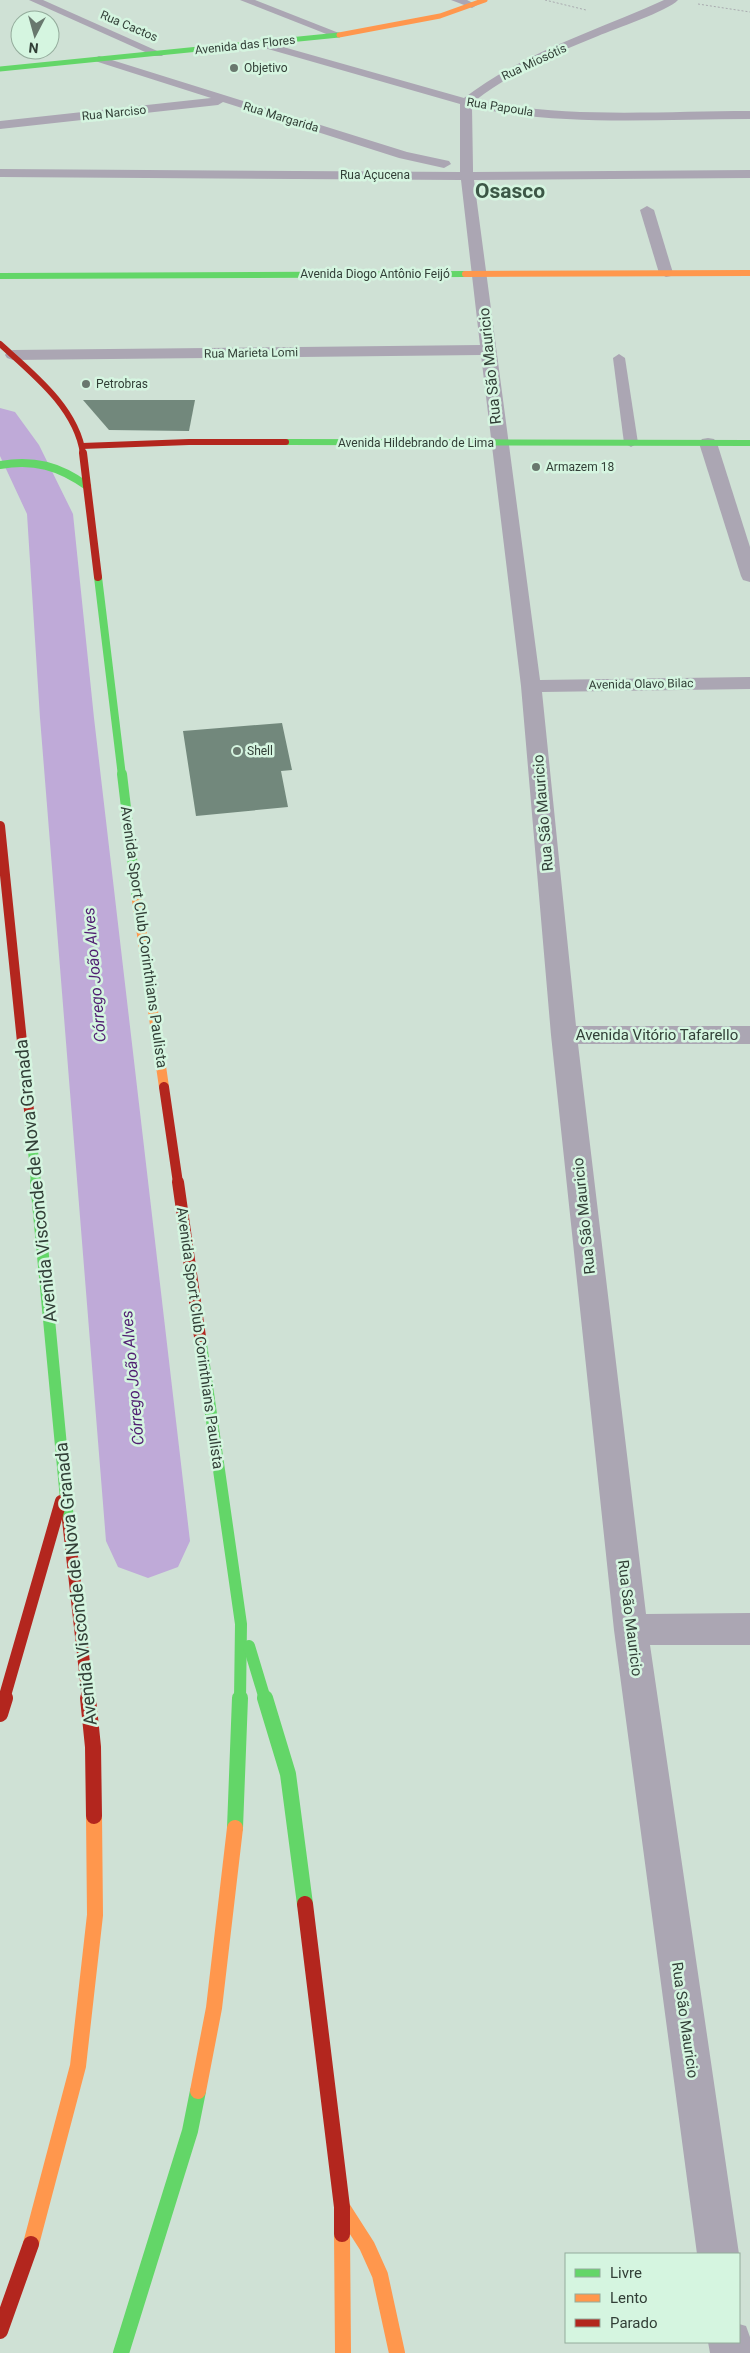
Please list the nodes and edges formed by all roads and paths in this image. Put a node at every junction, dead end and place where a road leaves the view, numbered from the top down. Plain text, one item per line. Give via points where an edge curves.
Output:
1 (34, 0) edge
2 (245, 0) edge
3 (456, 0) edge
4 (485, 0) edge
5 (673, 0) edge
6 (691, 3) dead end
7 (472, 5) junction
8 (750, 12) edge
9 (338, 35) junction
10 (258, 44) junction
11 (158, 54) junction
12 (98, 59) junction
13 (0, 69) edge
14 (227, 100) junction
15 (466, 102) junction
16 (750, 116) edge
17 (0, 125) edge
18 (466, 172) junction
19 (0, 173) edge
20 (750, 174) edge
21 (647, 210) dead end
22 (666, 273) junction
23 (750, 273) edge
24 (480, 274) junction
25 (0, 276) edge
26 (0, 344) edge
27 (488, 350) junction
28 (13, 355) junction
29 (619, 358) dead end
30 (500, 443) junction
31 (631, 443) junction
32 (708, 443) junction
33 (750, 443) edge
34 (82, 446) junction
35 (0, 465) edge
36 (87, 486) junction
37 (750, 576) edge
38 (750, 683) edge
39 (531, 686) junction
40 (0, 826) edge
41 (564, 1035) junction
42 (750, 1035) edge
43 (64, 1488) junction
44 (241, 1624) junction
45 (750, 1629) edge
46 (631, 1630) junction
47 (0, 1714) edge
48 (342, 2207) junction
49 (718, 2253) edge
50 (0, 2331) edge
51 (121, 2353) edge
52 (343, 2353) edge
53 (397, 2353) edge

1 - 11 street, Rua Cactos
2 - 9 street
3 - 7 street
4 - 7 main road, Avenida das Flores
5 - 15 street, Rua Miosótis via 505,74
6 - 8 path
7 - 9 main road, Avenida das Flores via 393,27
9 - 10 main road, Avenida das Flores
10 - 11 main road, Avenida das Flores
10 - 15 street, Rua Papoula
11 - 12 main road, Avenida das Flores
12 - 13 main road, Avenida das Flores
12 - 14 street, Rua Margarida
14 - 17 street, Rua Narciso
14 - 18 street, Rua Margarida
15 - 16 street, Rua Papoula via 503,110 548,114
15 - 18 street
18 - 19 street, Rua Açucena
18 - 20 street, Rua Açucena
18 - 24 street, Rua São Mauricio
21 - 22 street
22 - 23 main road, Avenida Diogo Antônio Feijó
22 - 24 main road, Avenida Diogo Antônio Feijó
24 - 25 main road, Avenida Diogo Antônio Feijó
24 - 27 street, Rua São Mauricio
26 - 28 main road, Avenida Sport Club Corinthians Paulista
27 - 28 street, Rua Marieta Lomi
27 - 30 street, Rua São Mauricio
28 - 34 main road, Avenida Sport Club Corinthians Paulista via 68,412
29 - 31 lane
30 - 31 main road, Avenida Hildebrando de Lima
30 - 34 main road, Avenida Hildebrando de Lima via 189,442
30 - 39 street, Rua São Mauricio
31 - 32 main road, Avenida Hildebrando de Lima
32 - 33 main road, Avenida Hildebrando de Lima
32 - 37 street
34 - 36 main road, Avenida Sport Club Corinthians Paulista
35 - 36 main road via 13,462 52,464
36 - 44 main road, Avenida Sport Club Corinthians Paulista via 137,900
38 - 39 street, Avenida Olavo Bilac
39 - 41 street, Rua São Mauricio
40 - 43 main road, Avenida Visconde de Nova Granada
41 - 42 street, Avenida Vitório Tafarello
41 - 46 street, Rua São Mauricio
43 - 47 main road
43 - 50 main road, Avenida Visconde de Nova Granada via 93,1747 95,1915 78,2066 36,2229
44 - 48 main road via 288,1774
44 - 51 main road, Avenida Sport Club Corinthians Paulista via 235,1835 214,2008 190,2131
45 - 46 street
46 - 49 street, Rua São Mauricio
48 - 52 main road
48 - 53 main road via 367,2246 380,2275

